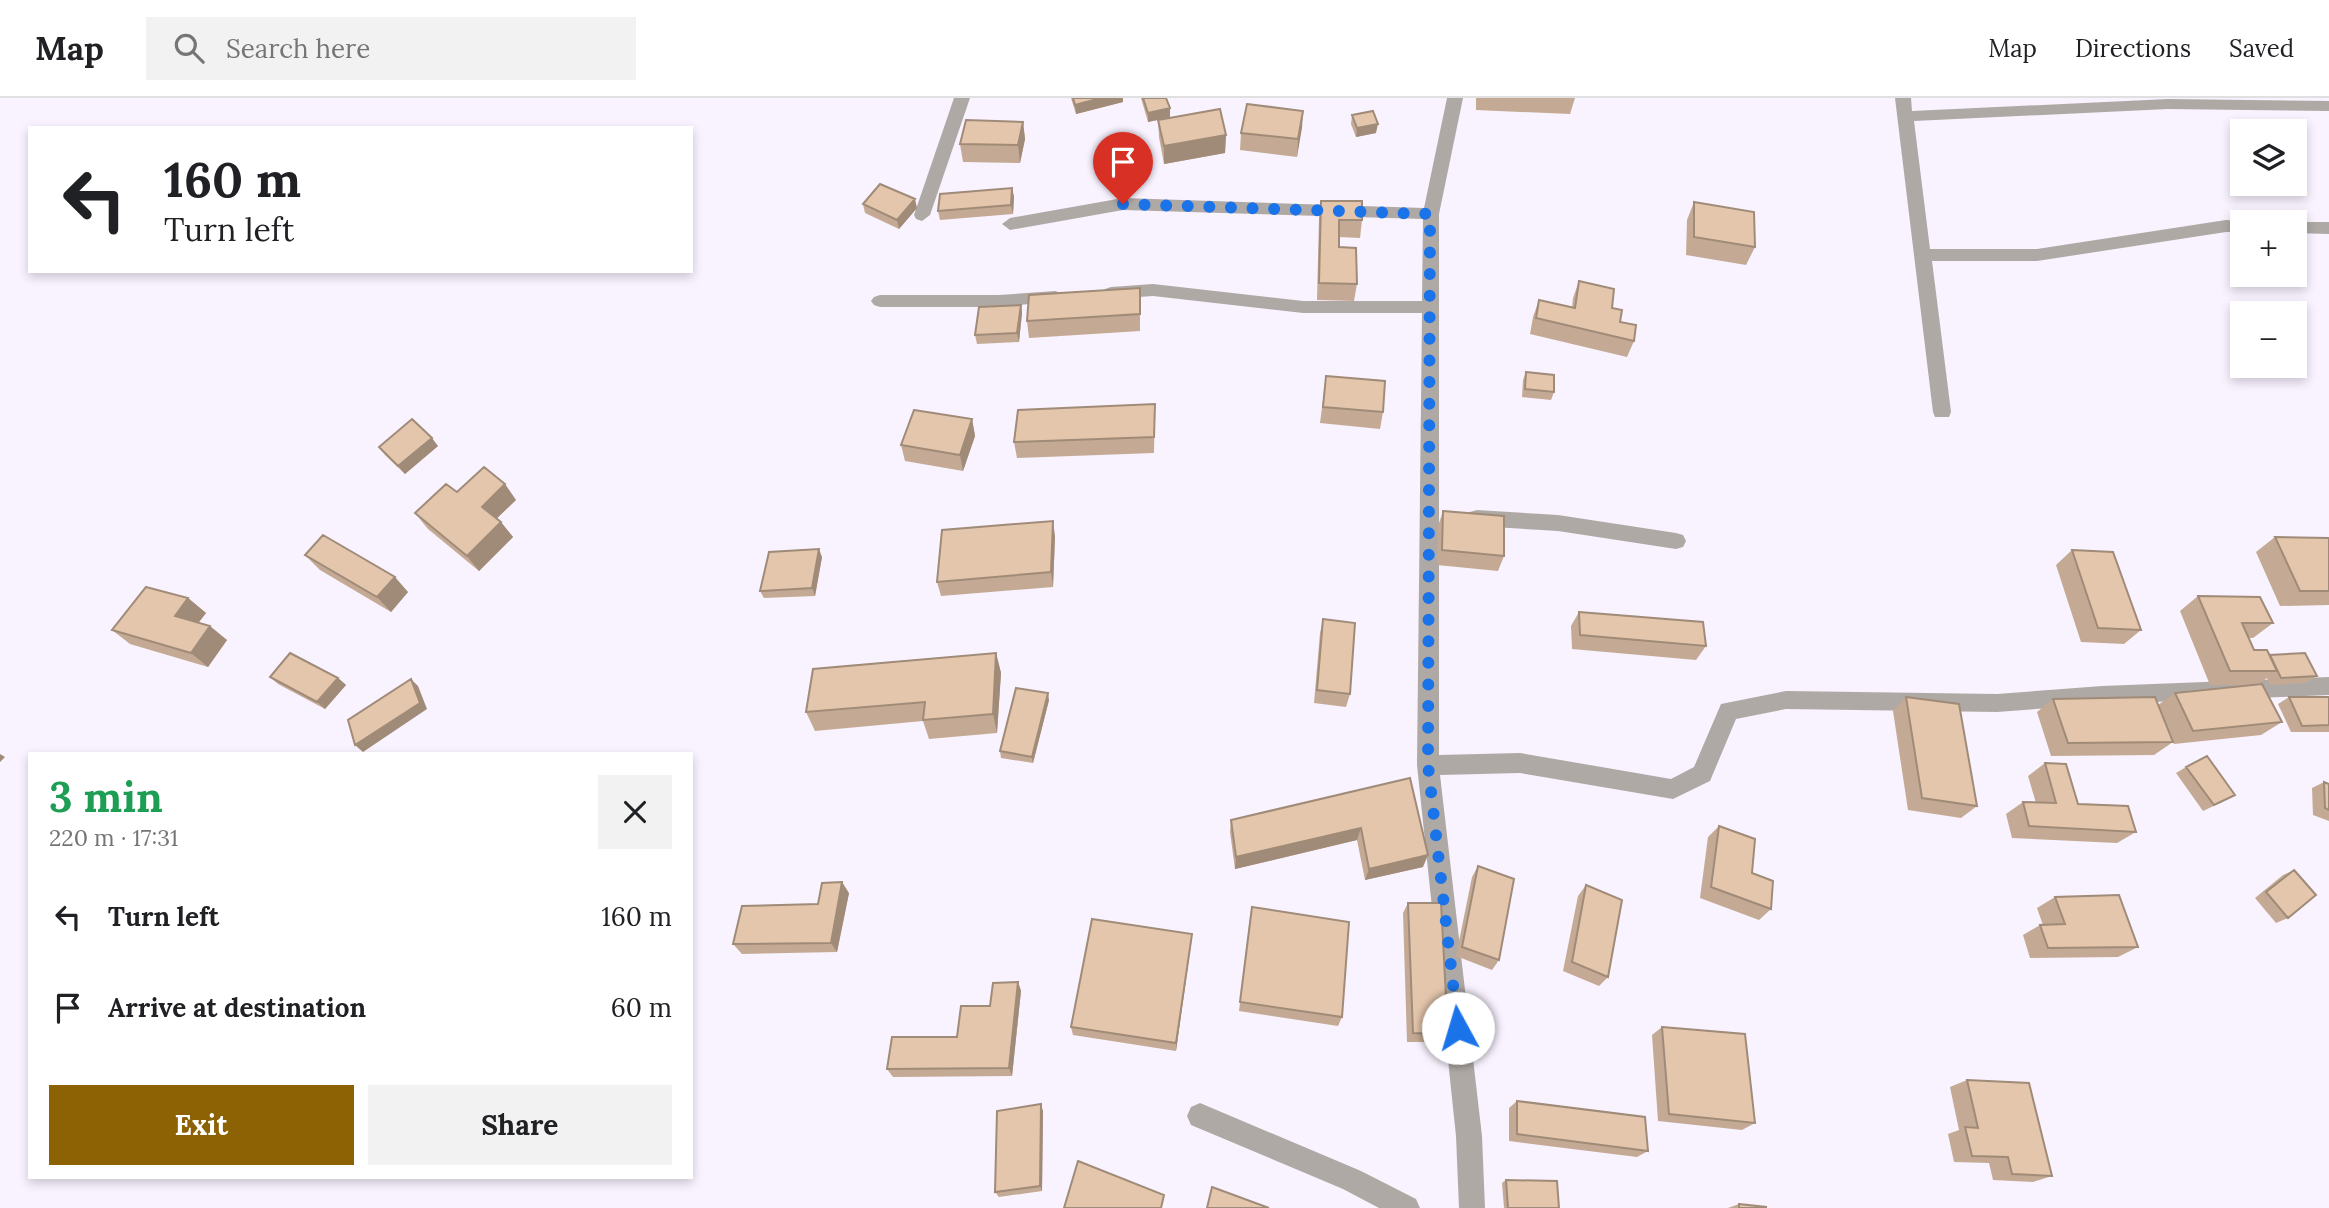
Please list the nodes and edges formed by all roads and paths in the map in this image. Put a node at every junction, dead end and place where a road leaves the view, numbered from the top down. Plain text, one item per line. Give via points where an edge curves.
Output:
1 (962, 98) edge
2 (1455, 98) edge
3 (1903, 98) edge
4 (2329, 106) edge
5 (1905, 116) junction
6 (1430, 214) junction
7 (922, 215) dead end
8 (1010, 224) dead end
9 (2230, 226) edge
10 (2307, 227) edge
11 (2329, 228) edge
12 (1922, 255) junction
13 (1097, 294) edge
14 (1069, 296) edge
15 (880, 301) dead end
16 (1430, 307) junction
17 (1942, 412) dead end
18 (1428, 515) junction
19 (1676, 541) dead end
20 (2329, 686) edge
21 (1428, 765) junction
22 (1200, 1116) dead end
23 (1407, 1208) edge
24 (1472, 1208) edge

1 - 7 street
2 - 6 street
3 - 5 street
4 - 5 street via 2168,104
5 - 12 street
6 - 8 street via 1123,204
6 - 16 street
9 - 12 street via 2037,254
10 - 11 street
12 - 17 street
13 - 16 street via 1153,290 1303,307
14 - 15 street
16 - 18 street
18 - 19 street via 1558,523
18 - 21 street
20 - 21 street via 1997,703 1786,700 1729,711 1702,774 1673,789 1520,763
21 - 24 street via 1469,1136
22 - 23 street

